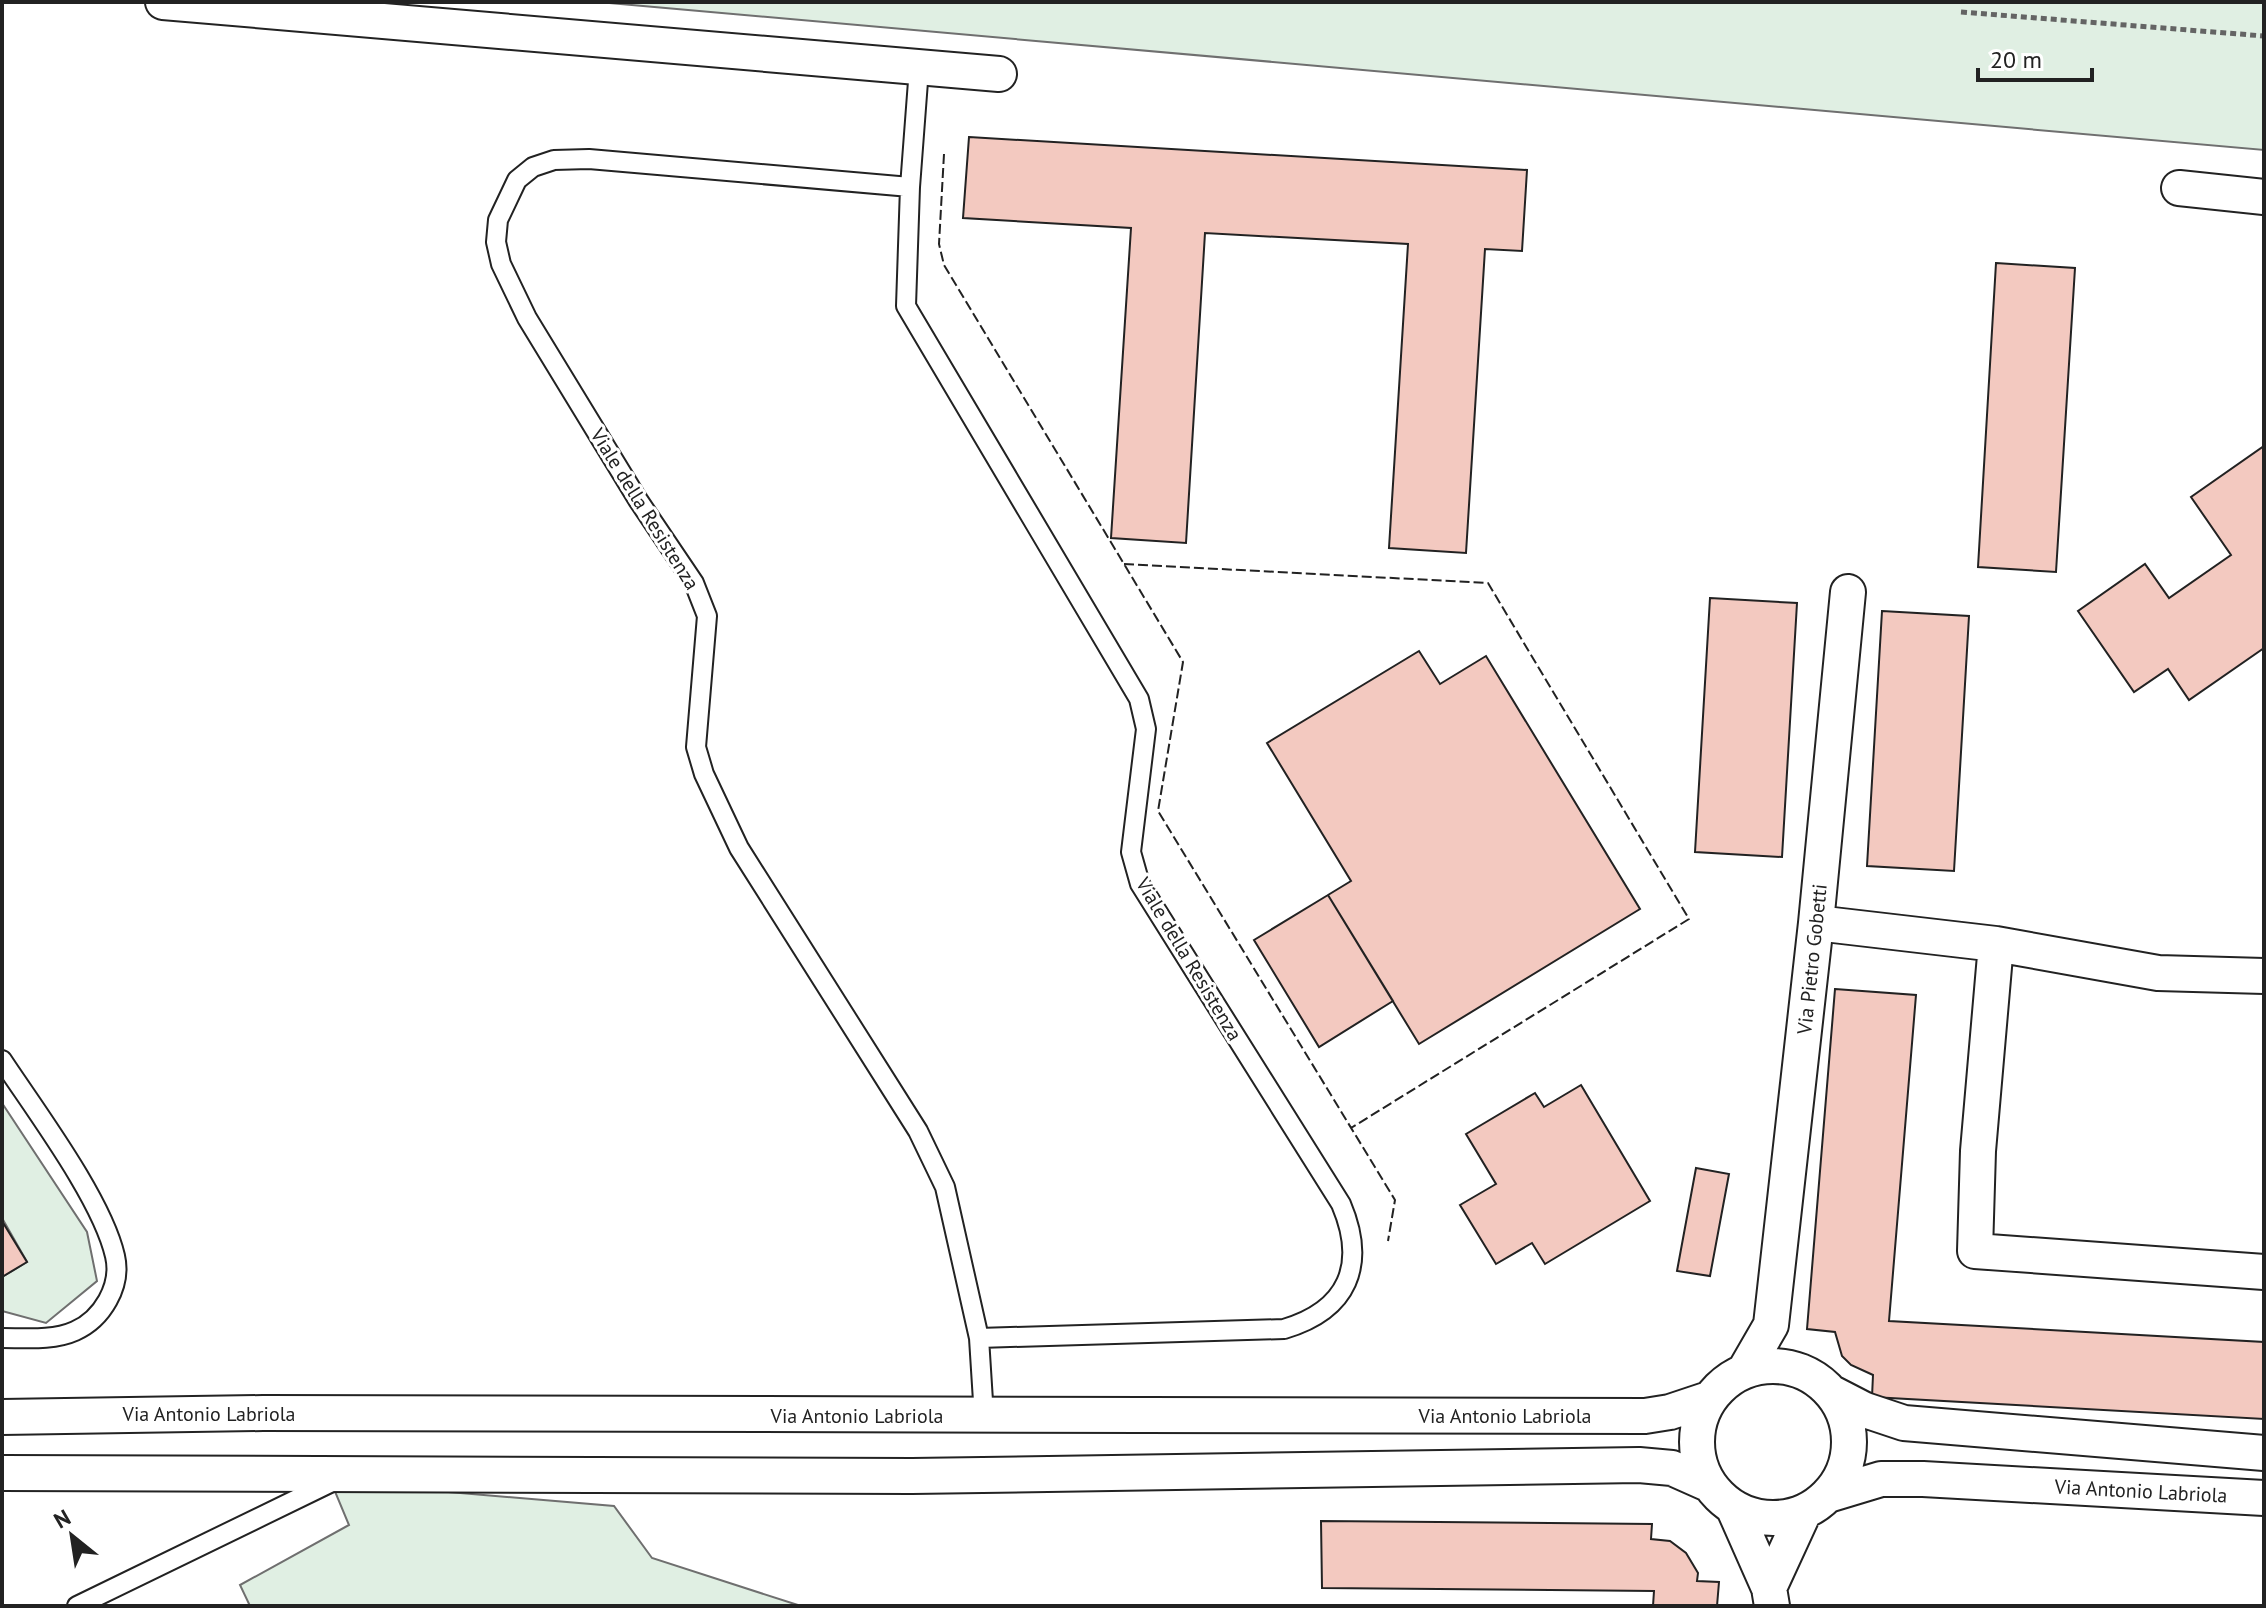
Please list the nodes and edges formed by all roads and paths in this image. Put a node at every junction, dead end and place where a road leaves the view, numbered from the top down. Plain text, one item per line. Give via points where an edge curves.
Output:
1 (163, 2) edge
2 (1961, 12) dead end
3 (2264, 36) edge
4 (919, 68) junction
5 (999, 74) dead end
6 (910, 187) junction
7 (2179, 188) dead end
8 (2264, 197) edge
9 (1848, 592) dead end
10 (1816, 923) junction
11 (1996, 944) junction
12 (2264, 976) edge
13 (2, 1060) edge
14 (2264, 1272) edge
15 (1771, 1325) junction
16 (2, 1338) edge
17 (979, 1338) junction
18 (1745, 1370) junction
19 (1800, 1370) junction
20 (1834, 1394) junction
21 (1709, 1399) junction
22 (2, 1417) edge
23 (984, 1417) junction
24 (2264, 1453) edge
25 (2, 1473) edge
26 (347, 1474) junction
27 (1708, 1484) junction
28 (2264, 1498) edge
29 (1816, 1504) junction
30 (1734, 1509) junction
31 (1771, 1597) edge
32 (77, 1606) edge

1 - 4 street
2 - 3 path
4 - 5 street
4 - 6 lane, Viale della Resistenza
6 - 17 lane, Viale della Resistenza via 906,306 1139,699 1146,729 1131,852 1140,884 1341,1204 1352,1230 1354,1257 1347,1283 1332,1305 1310,1322 1284,1329
6 - 17 lane, Viale della Resistenza via 554,160 517,180 498,220 496,242 527,318 694,583 707,616 696,747 704,774 739,848 918,1131 945,1187
7 - 8 street
9 - 10 street, Via Pietro Gobetti
10 - 11 street
10 - 15 street, Via Pietro Gobetti
11 - 12 street via 2158,973
11 - 14 street via 1975,1251
13 - 16 lane via 92,1203 115,1256 116,1279 94,1320 74,1332
15 - 18 street, Via Pietro Gobetti
15 - 19 street
17 - 23 lane, Viale della Resistenza
18 - 19 street via 1773,1365
18 - 21 street
19 - 20 street
20 - 24 street via 1904,1423
20 - 29 street via 1850,1433 1848,1461
21 - 23 street, Via Antonio Labriola via 1645,1416
21 - 27 street via 1696,1434 1698,1461
22 - 23 street, Via Antonio Labriola
25 - 26 street
26 - 27 street via 912,1476 1639,1465 1672,1468
26 - 32 lane
27 - 30 street
28 - 29 street, Via Antonio Labriola via 1881,1479
29 - 30 street via 1784,1518 1758,1518
29 - 31 street
30 - 31 street

